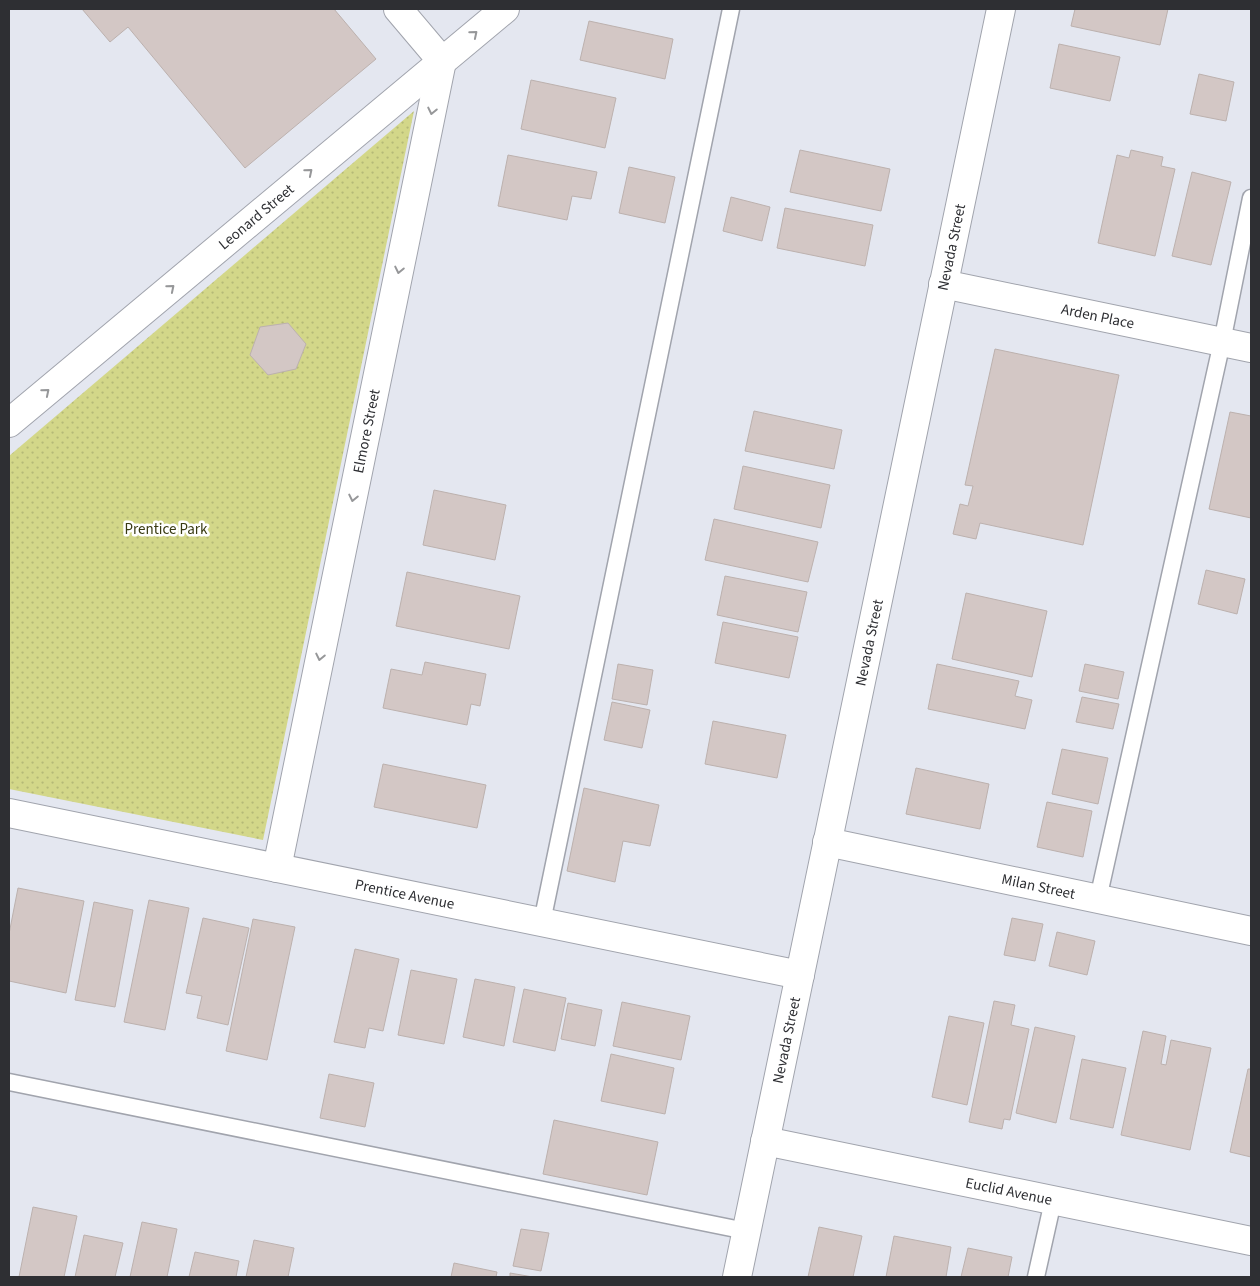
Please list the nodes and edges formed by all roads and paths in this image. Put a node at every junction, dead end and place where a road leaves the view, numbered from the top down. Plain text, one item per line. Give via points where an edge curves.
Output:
1 (398, 9) edge
2 (505, 9) edge
3 (732, 9) edge
4 (1001, 9) edge
5 (442, 61) junction
6 (1251, 198) edge
7 (943, 284) junction
8 (1222, 342) junction
9 (1251, 348) edge
10 (9, 423) edge
11 (9, 813) edge
12 (827, 842) junction
13 (277, 868) junction
14 (1098, 899) junction
15 (542, 922) junction
16 (1251, 931) edge
17 (800, 975) junction
18 (9, 1082) edge
19 (765, 1141) junction
20 (1053, 1201) junction
21 (746, 1232) junction
22 (1251, 1242) edge
23 (737, 1277) edge
24 (1036, 1277) edge

1 - 5 street
5 -> 2 street, Leonard Street
3 - 15 lane
4 - 7 street, Nevada Street
10 -> 5 street, Leonard Street
5 -> 13 street, Elmore Street
6 - 8 lane
7 - 8 street, Arden Place
7 - 12 street, Nevada Street
8 - 9 street, Arden Place
8 - 14 lane
11 - 13 street, Prentice Avenue
12 - 14 street, Milan Street
12 - 17 street, Nevada Street
13 - 15 street, Prentice Avenue
14 - 16 street, Milan Street
15 - 17 street, Prentice Avenue
17 - 19 street, Nevada Street
18 - 21 lane
19 - 20 street, Euclid Avenue
19 - 21 street, Nevada Street
20 - 22 street, Euclid Avenue
20 - 24 lane
21 - 23 street, Nevada Street

